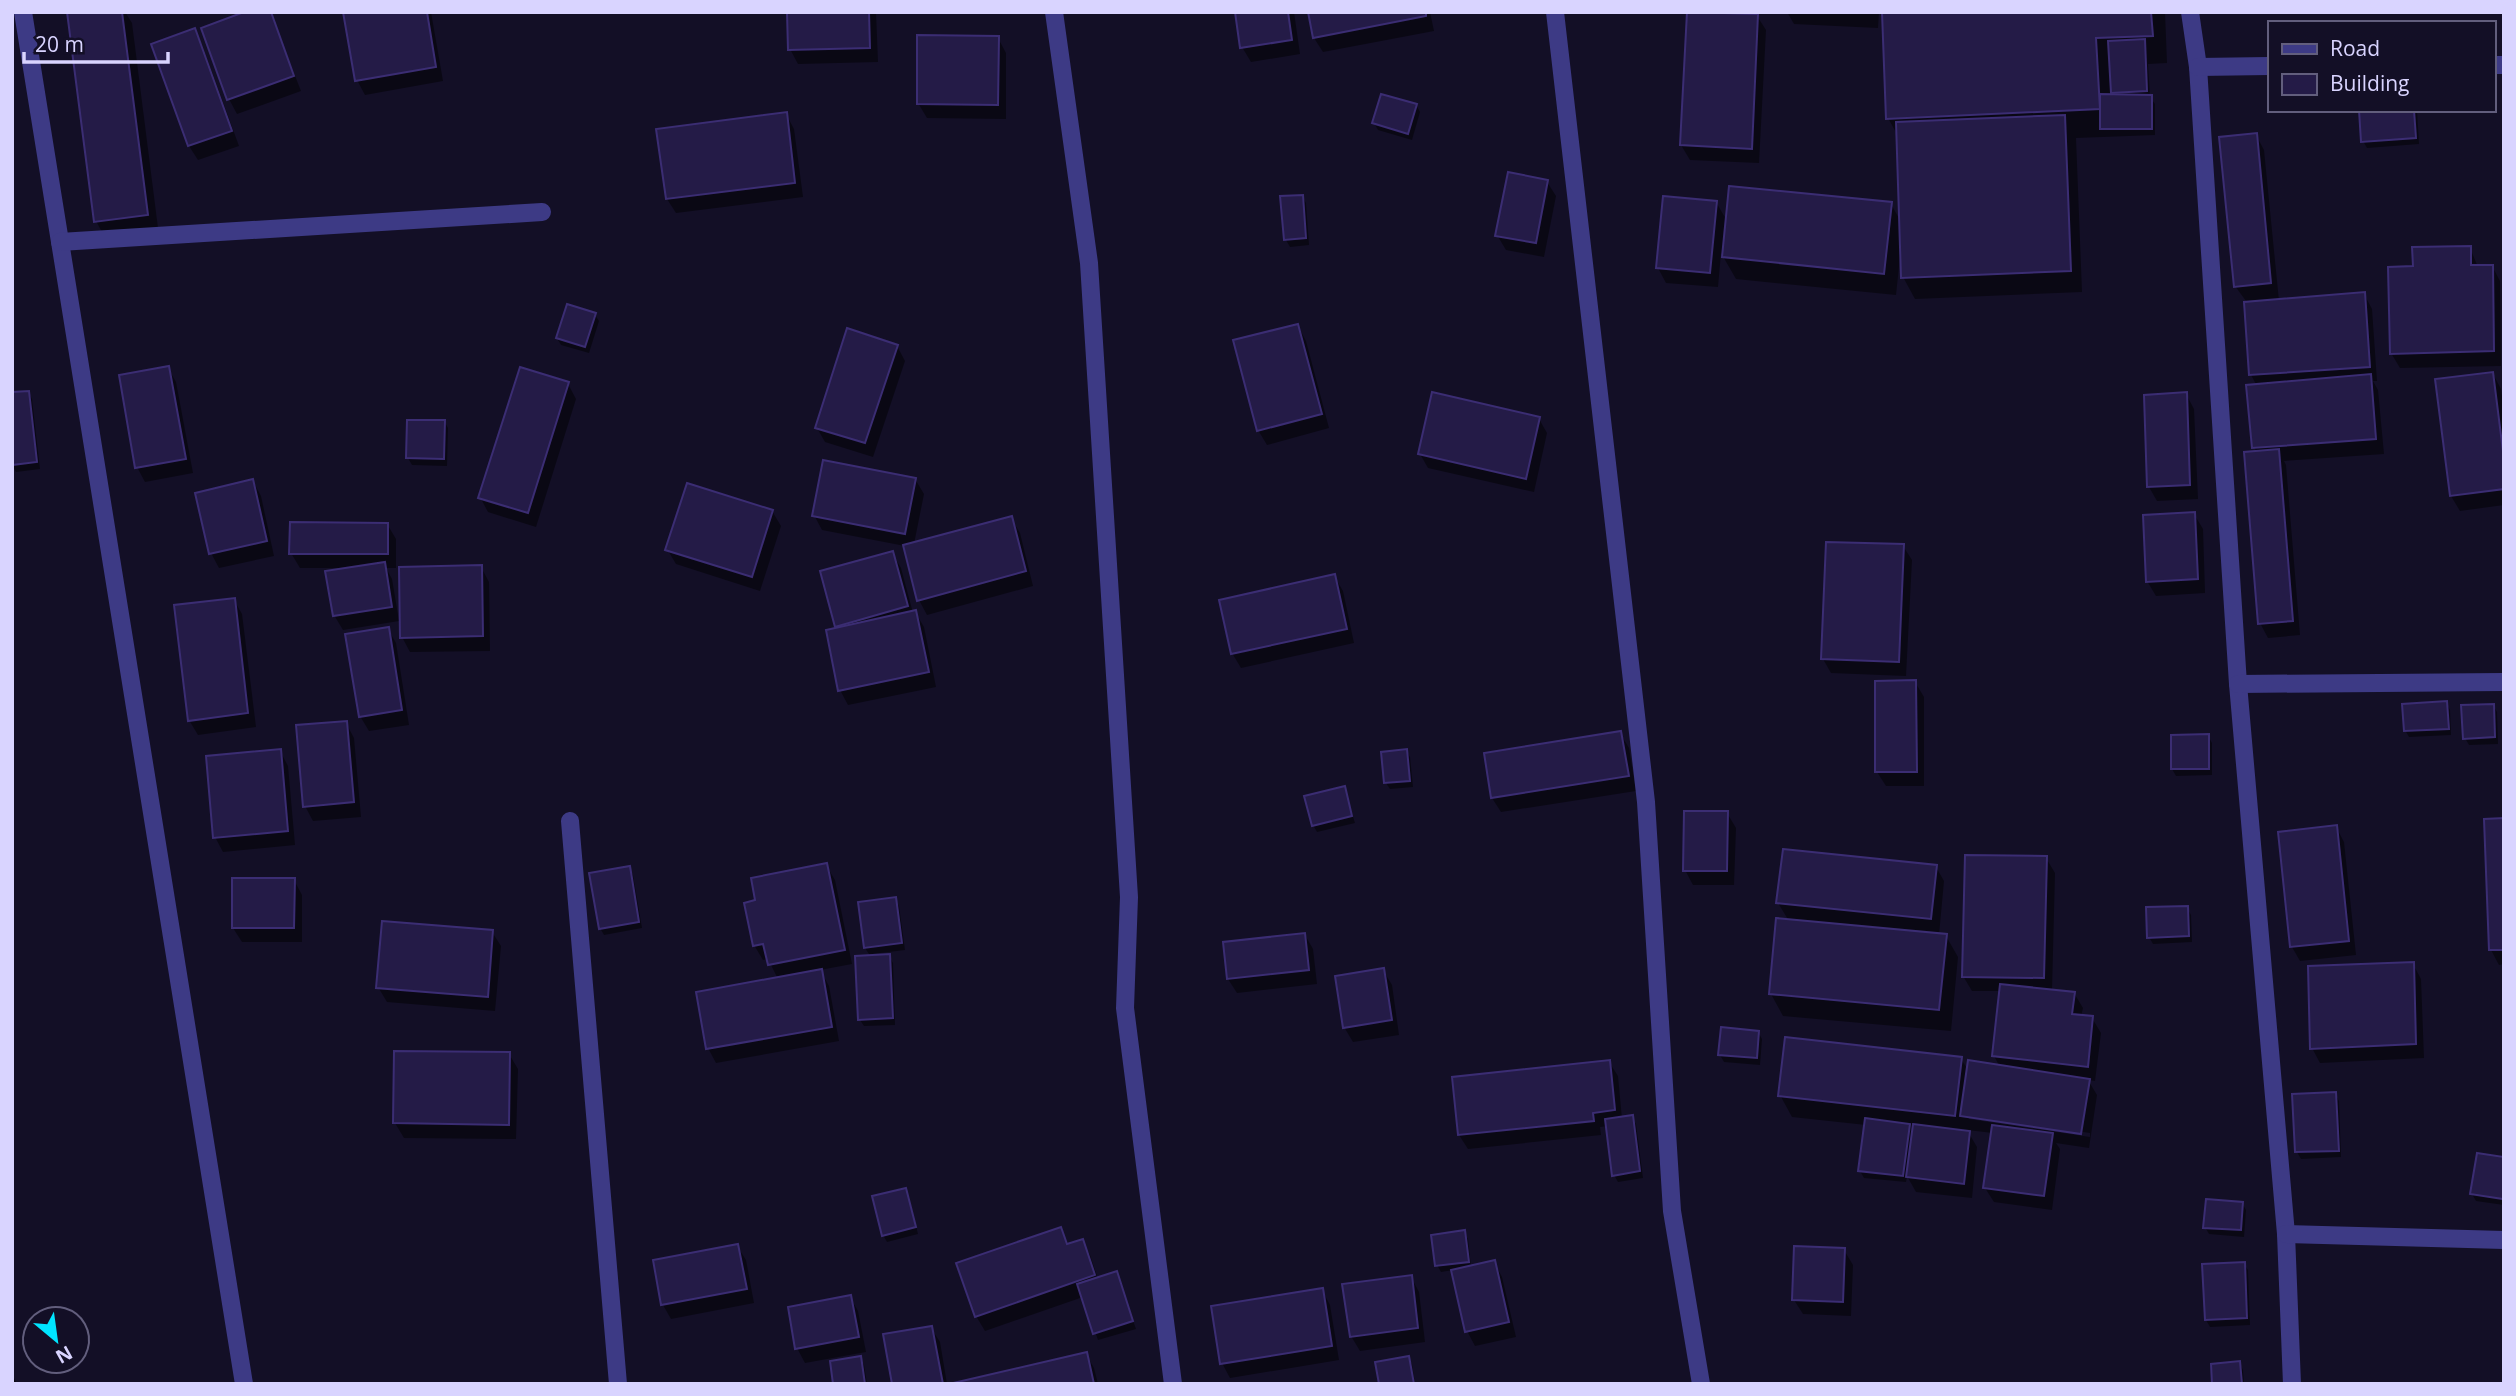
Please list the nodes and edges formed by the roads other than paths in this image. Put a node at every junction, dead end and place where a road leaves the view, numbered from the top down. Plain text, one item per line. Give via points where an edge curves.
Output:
1 (23, 12) edge
2 (1054, 12) edge
3 (1555, 12) edge
4 (2190, 12) edge
5 (2268, 66) edge
6 (2198, 67) junction
7 (542, 212) dead end
8 (60, 242) junction
9 (2504, 682) edge
10 (2238, 684) junction
11 (570, 821) dead end
12 (2286, 1234) junction
13 (2504, 1240) edge
14 (244, 1384) edge
15 (618, 1384) edge
16 (1173, 1384) edge
17 (1701, 1384) edge
18 (2292, 1384) edge

1 - 8 street
2 - 16 street via 1089,263 1129,897 1125,1008
3 - 17 street via 1646,802 1672,1212
4 - 6 street
5 - 6 street
6 - 10 street
7 - 8 street
8 - 14 street
9 - 10 street
10 - 12 street
11 - 15 street
12 - 13 street
12 - 18 street

